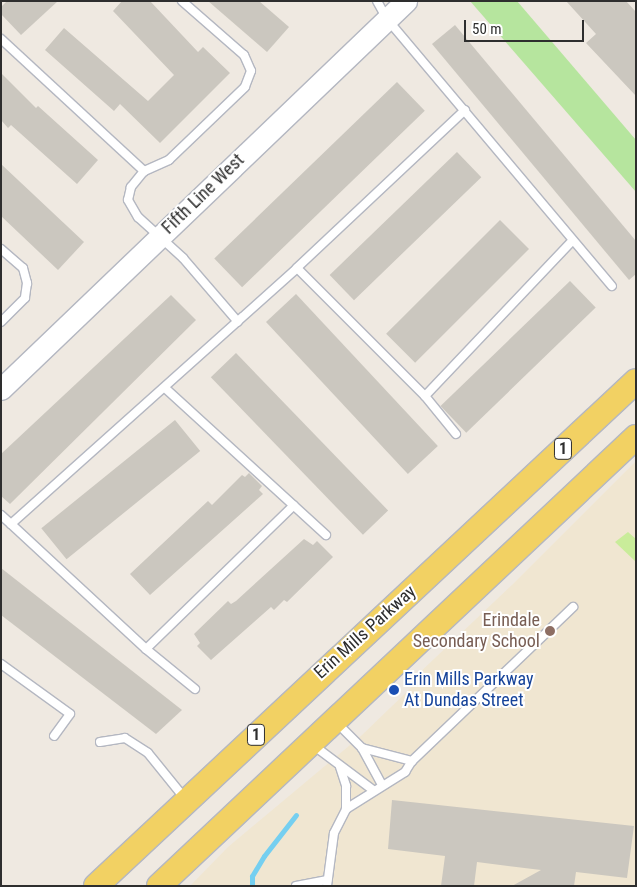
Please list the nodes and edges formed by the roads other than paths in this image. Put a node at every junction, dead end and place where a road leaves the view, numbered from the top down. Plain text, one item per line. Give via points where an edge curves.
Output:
1 (182, 1) edge
2 (406, 1) edge
3 (382, 10) edge
4 (1, 39) edge
5 (465, 110) junction
6 (144, 171) junction
7 (160, 236) junction
8 (572, 241) junction
9 (1, 249) edge
10 (297, 268) junction
11 (612, 286) dead end
12 (1, 322) edge
13 (238, 322) junction
14 (636, 381) edge
15 (165, 388) junction
16 (1, 389) edge
17 (425, 396) junction
18 (456, 434) dead end
19 (636, 437) edge
20 (294, 506) junction
21 (1, 515) edge
22 (11, 524) junction
23 (326, 535) dead end
24 (573, 608) dead end
25 (146, 649) junction
26 (1, 664) edge
27 (195, 689) dead end
28 (335, 721) junction
29 (54, 736) dead end
30 (100, 742) dead end
31 (311, 744) junction
32 (362, 748) junction
33 (412, 761) junction
34 (340, 767) junction
35 (382, 785) junction
36 (373, 790) junction
37 (187, 801) junction
38 (346, 809) junction
39 (327, 883) edge
40 (96, 886) edge
41 (159, 886) edge
42 (296, 886) edge

1 - 6 lane via 244,55 251,70 245,87 169,160
2 - 3 street, Fifth Line West
3 - 5 lane
3 - 7 street, Fifth Line West
4 - 6 lane
5 - 8 lane
5 - 10 lane
6 - 7 lane via 131,186 128,200 138,217
7 - 13 lane
7 - 16 street, Fifth Line West
8 - 11 lane
8 - 17 lane
9 - 12 lane via 23,268 27,283 25,298
10 - 13 lane
10 - 17 lane
13 - 15 lane
14 - 37 main road, Erin Mills Parkway / 1 via 324,669
15 - 20 lane
15 - 22 lane
17 - 18 lane
19 - 28 main road, 1
20 - 23 lane
20 - 25 lane
21 - 22 lane
22 - 25 lane
24 - 33 lane
25 - 27 lane
26 - 29 lane via 70,714
28 - 31 main road, 1
28 - 32 lane
30 - 37 lane via 125,738 148,753
31 - 34 lane
31 - 41 main road, 1
32 - 33 lane
32 - 35 lane
33 - 35 lane via 405,772
34 - 36 lane via 357,775
34 - 38 lane via 346,786
35 - 36 lane
36 - 38 lane
37 - 40 main road, Erin Mills Parkway / 1
38 - 39 lane via 334,833
39 - 42 lane

